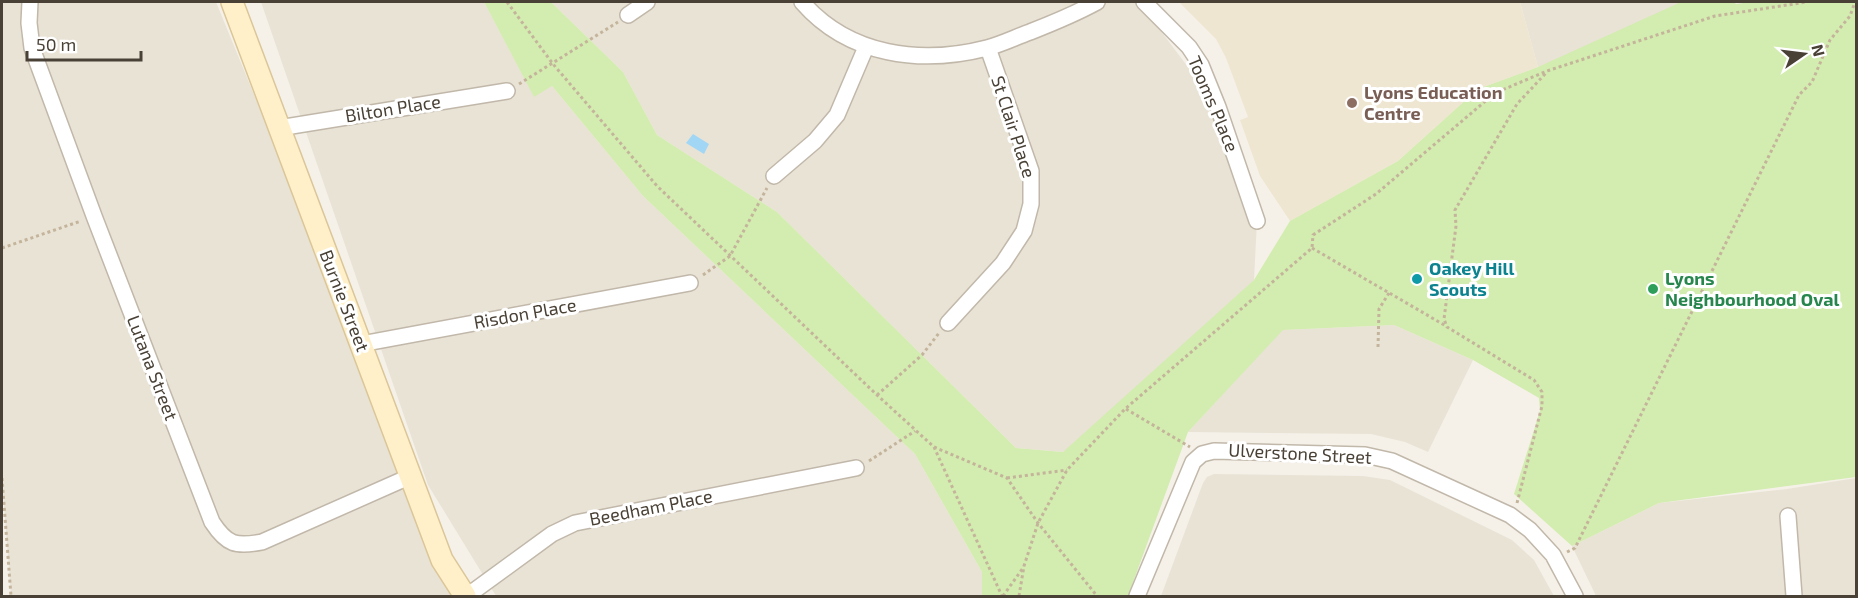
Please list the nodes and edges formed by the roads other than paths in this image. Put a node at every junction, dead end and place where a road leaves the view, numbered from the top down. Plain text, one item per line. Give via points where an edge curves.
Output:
1 (30, 2) edge
2 (232, 2) edge
3 (647, 2) edge
4 (802, 2) edge
5 (1096, 2) edge
6 (1144, 2) edge
7 (628, 15) road end
8 (866, 47) junction
9 (988, 48) junction
10 (507, 91) road end
11 (279, 128) junction
12 (774, 176) road end
13 (1257, 221) dead end
14 (690, 284) road end
15 (948, 323) road end
16 (361, 344) junction
17 (856, 468) road end
18 (411, 476) junction
19 (1788, 516) dead end
20 (466, 597) edge
21 (1137, 597) edge
22 (1575, 597) edge
23 (1794, 597) edge

1 - 18 street, Lutana Street via 32,48 212,522 223,537 240,546 262,542
2 - 11 street, Burnie Street
3 - 7 street
4 - 8 street via 838,33
5 - 9 street
6 - 13 street, Tooms Place via 1189,47 1201,65
8 - 9 street via 902,55 945,55
8 - 12 street via 837,115 815,141
9 - 15 street, St Clair Place via 1030,171 1031,204 1024,231 1003,263
10 - 11 street, Bilton Place
11 - 16 street, Burnie Street
14 - 16 street, Risdon Place
16 - 18 street, Burnie Street
17 - 20 street, Beedham Place via 575,523 552,534
18 - 20 street, Burnie Street via 442,560
19 - 23 street
21 - 22 street, Ulverstone Street via 1193,462 1214,450 1365,455 1392,461 1517,520 1553,555

